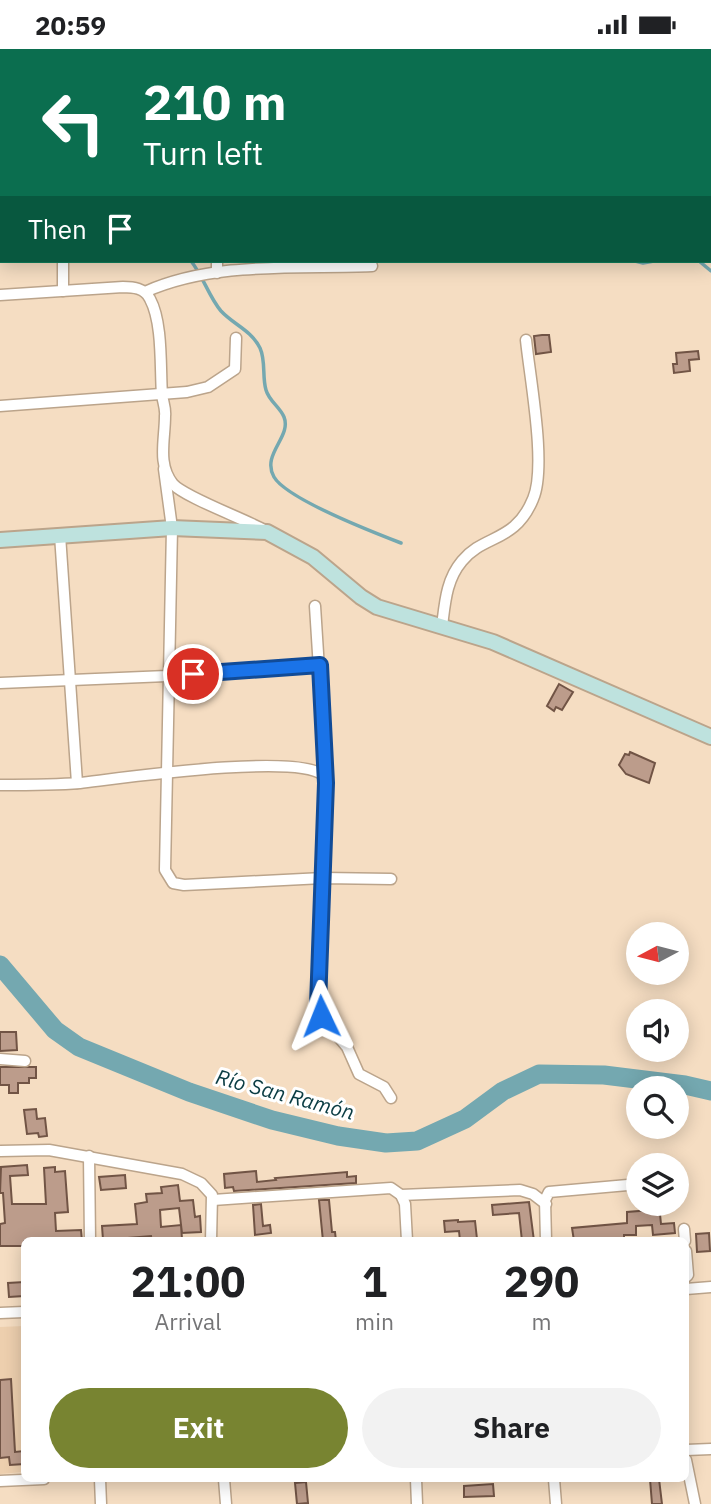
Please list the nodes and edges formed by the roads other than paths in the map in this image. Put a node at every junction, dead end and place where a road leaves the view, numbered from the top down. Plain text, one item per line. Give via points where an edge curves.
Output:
1 (63, 263) edge
2 (217, 263) edge
3 (372, 266) dead end
4 (217, 273) junction
5 (63, 291) junction
6 (145, 292) junction
7 (0, 295) edge
8 (236, 338) dead end
9 (526, 340) dead end
10 (162, 394) junction
11 (0, 405) edge
12 (164, 469) junction
13 (172, 528) junction
14 (267, 532) junction
15 (60, 535) junction
16 (0, 540) edge
17 (315, 606) dead end
18 (442, 626) junction
19 (320, 665) junction
20 (167, 676) junction
21 (69, 679) junction
22 (0, 683) edge
23 (711, 737) edge
24 (166, 773) junction
25 (77, 783) junction
26 (326, 783) junction
27 (0, 785) edge
28 (323, 878) junction
29 (391, 879) dead end
30 (0, 1059) edge
31 (25, 1061) dead end
32 (390, 1098) dead end
33 (0, 1151) edge
34 (89, 1156) junction
35 (626, 1185) edge
36 (401, 1195) junction
37 (213, 1200) junction
38 (546, 1204) junction
39 (684, 1229) dead end
40 (90, 1237) edge
41 (211, 1237) edge
42 (407, 1237) edge
43 (546, 1237) edge
44 (685, 1237) edge
45 (711, 1287) edge
46 (689, 1289) edge
47 (21, 1312) edge
48 (0, 1313) edge
49 (711, 1449) edge
50 (689, 1450) edge
51 (689, 1475) edge
52 (21, 1480) edge
53 (0, 1481) edge
54 (100, 1482) edge
55 (224, 1482) edge
56 (416, 1482) edge
57 (554, 1482) edge
58 (101, 1504) edge
59 (226, 1504) edge
60 (416, 1504) edge
61 (556, 1504) edge
62 (695, 1504) edge

1 - 5 street
2 - 4 street
3 - 4 street
4 - 6 street
5 - 6 street via 135,287
5 - 7 street
6 - 10 street via 156,323
8 - 10 street via 235,369 227,376 208,387
9 - 18 street via 540,471 534,498 522,520 463,559 445,596
10 - 11 street
10 - 12 street
12 - 13 street
12 - 14 street via 175,486
13 - 14 main road
13 - 15 main road
13 - 20 street
14 - 18 main road via 313,557 377,607
15 - 16 main road
15 - 21 street
17 - 19 street
18 - 23 main road via 492,642
19 - 20 street
19 - 26 street
20 - 21 street
20 - 24 street
21 - 22 street
21 - 25 street
24 - 25 street
24 - 26 street via 306,767 323,775
24 - 28 street via 165,870 173,883
25 - 27 street
26 - 28 street
28 - 29 street
28 - 32 street via 321,1016 347,1047 359,1074 384,1087
30 - 31 street
33 - 34 street via 49,1150
34 - 37 street via 181,1174 201,1183
34 - 40 street
35 - 38 street via 553,1191 546,1196
36 - 37 street via 391,1188
36 - 38 street via 520,1190
36 - 42 street
37 - 41 street
38 - 43 street
39 - 44 street
45 - 46 street
47 - 48 street
49 - 50 street
51 - 62 street
52 - 53 street
54 - 58 street
55 - 59 street
56 - 60 street
57 - 61 street

